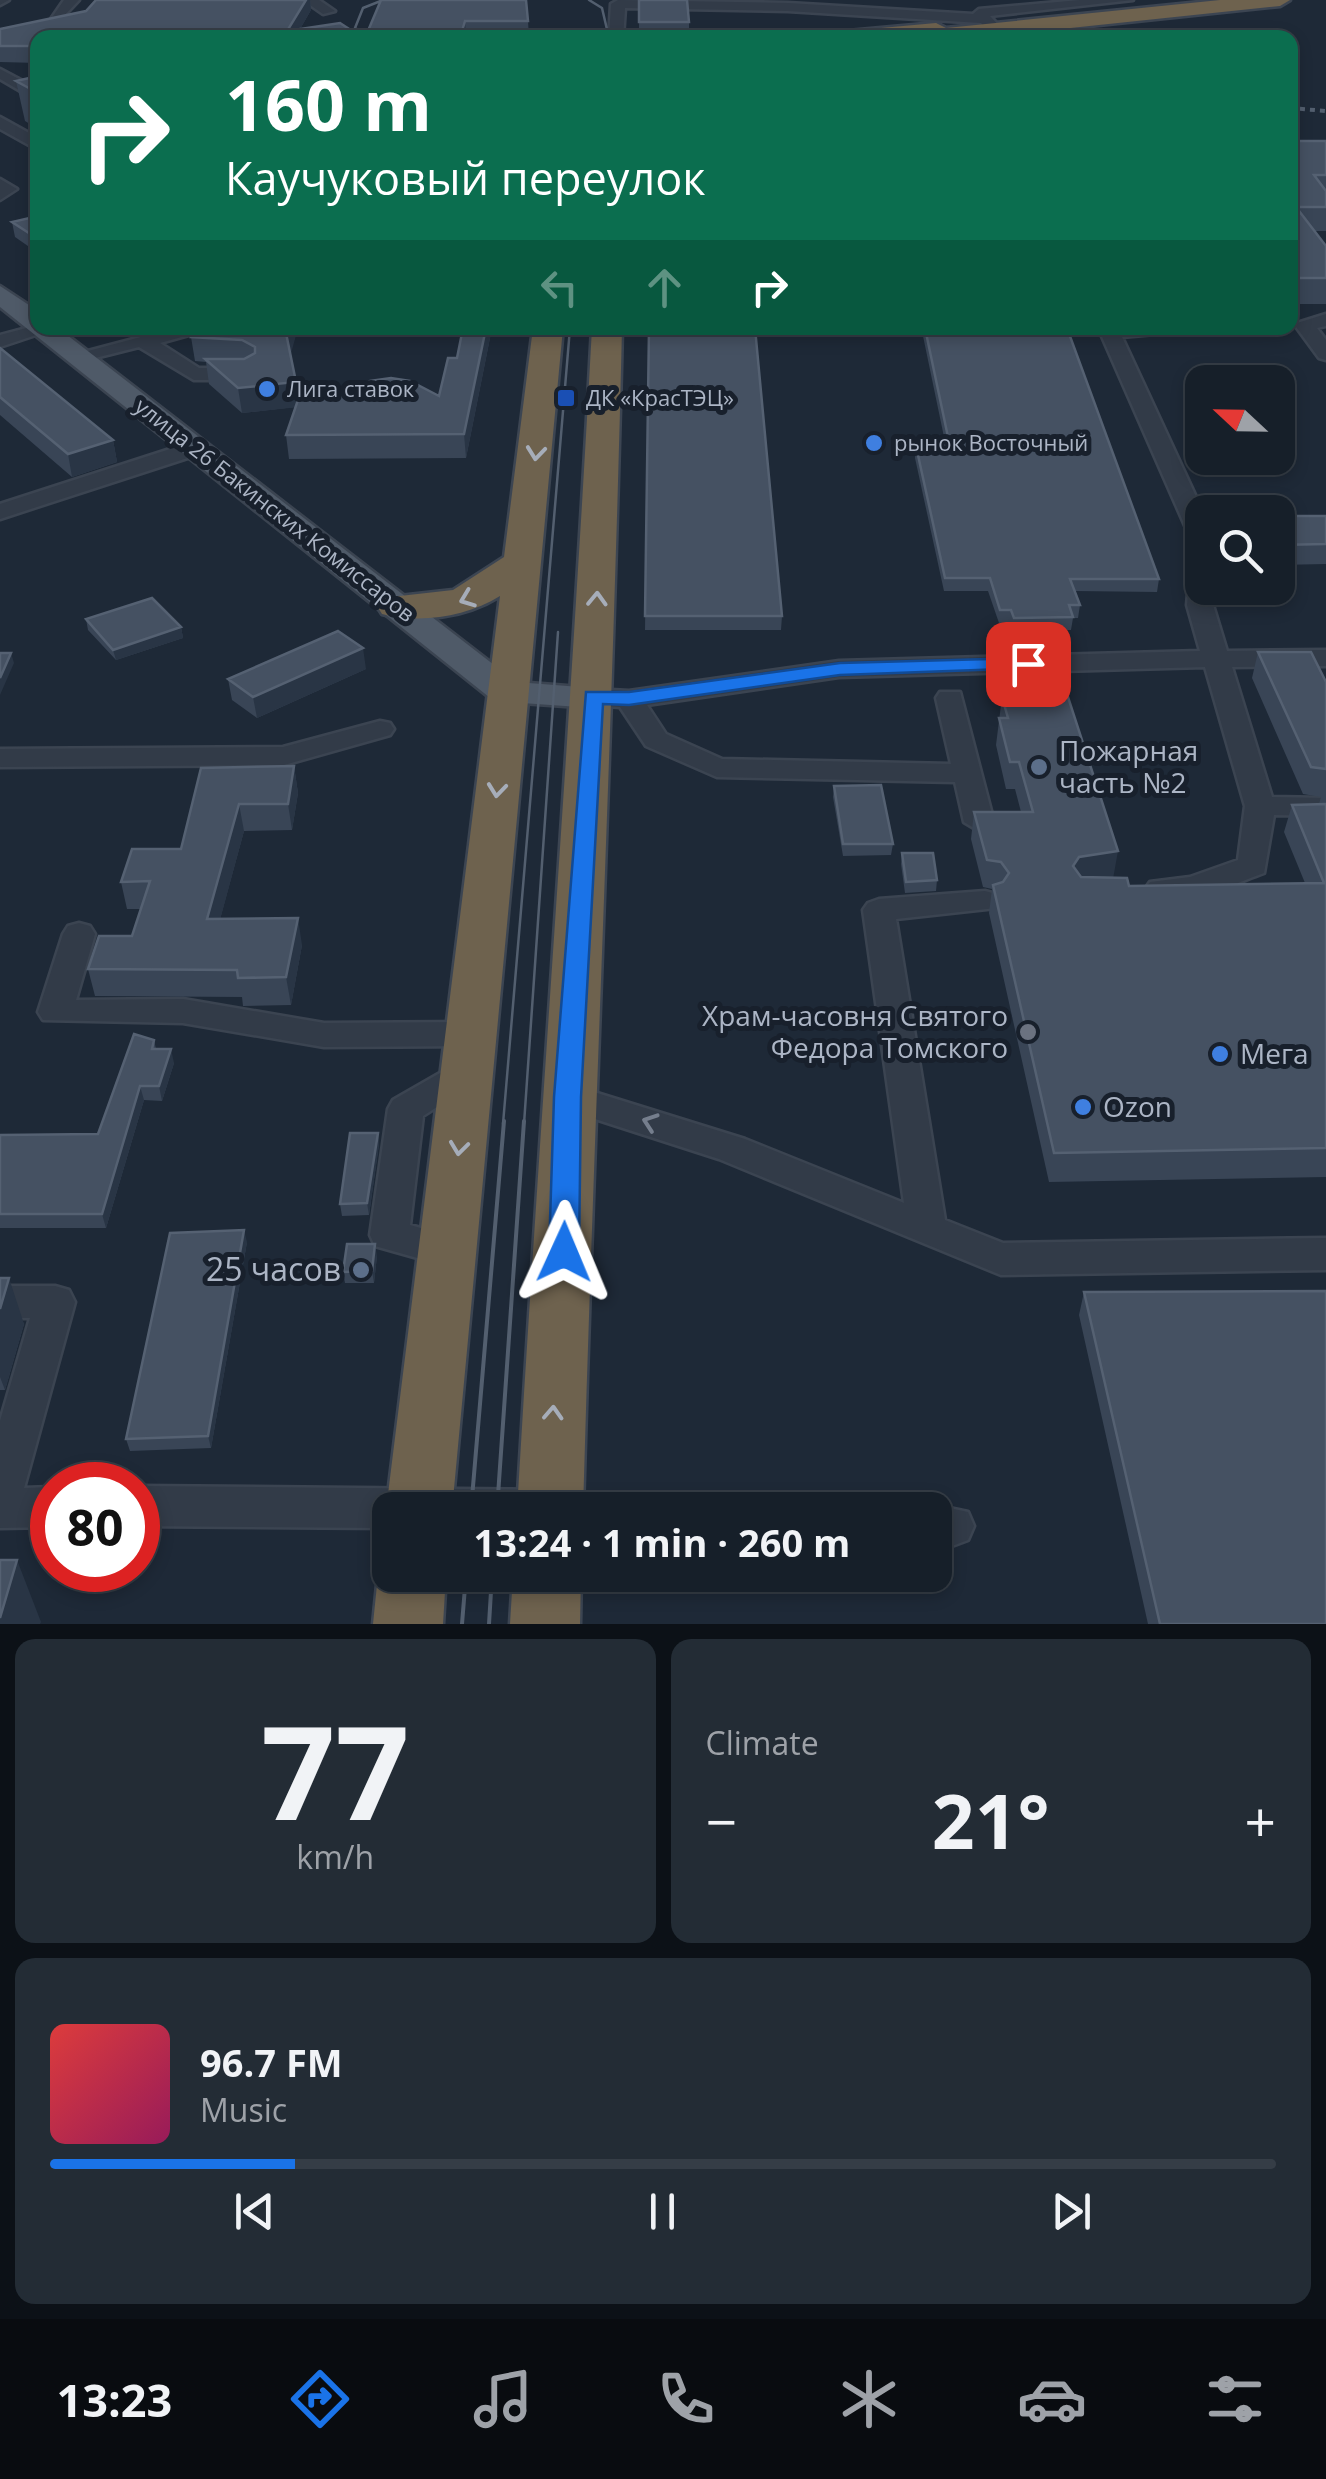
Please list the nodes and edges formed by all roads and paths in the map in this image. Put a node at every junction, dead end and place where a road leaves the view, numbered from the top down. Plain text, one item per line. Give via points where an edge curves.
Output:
1 (72, 0) edge
2 (310, 0) edge
3 (1128, 0) edge
4 (1267, 0) edge
5 (1280, 0) edge
6 (618, 2) edge
7 (1157, 5) edge
8 (328, 12) dead end
9 (991, 15) edge
10 (56, 16) edge
11 (609, 30) edge
12 (616, 30) edge
13 (958, 30) edge
14 (0, 73) edge
15 (28, 90) edge
16 (30, 107) edge
17 (0, 113) edge
18 (0, 122) edge
19 (30, 140) edge
20 (0, 184) edge
21 (0, 195) edge
22 (0, 294) edge
23 (30, 316) edge
24 (1326, 320) edge
25 (30, 326) edge
26 (54, 335) edge
27 (168, 335) edge
28 (547, 335) edge
29 (607, 335) edge
30 (1111, 335) edge
31 (142, 340) junction
32 (0, 341) edge
33 (1326, 354) edge
34 (79, 356) junction
35 (246, 374) edge
36 (198, 447) junction
37 (1186, 495) edge
38 (0, 512) edge
39 (526, 558) junction
40 (1204, 605) edge
41 (396, 606) junction
42 (1326, 658) edge
43 (1216, 659) junction
44 (508, 693) junction
45 (611, 698) junction
46 (950, 698) dead end
47 (380, 729) dead end
48 (0, 758) edge
49 (968, 773) junction
50 (1260, 806) junction
51 (1326, 807) edge
52 (978, 822) edge
53 (1123, 892) edge
54 (985, 901) dead end
55 (79, 934) dead end
56 (470, 1052) junction
57 (568, 1097) junction
58 (927, 1228) junction
59 (1326, 1254) edge
60 (0, 1302) edge
61 (421, 1492) edge
62 (558, 1492) edge
63 (0, 1496) edge
64 (160, 1506) edge
65 (30, 1507) edge
66 (0, 1508) edge
67 (372, 1509) edge
68 (411, 1592) edge
69 (546, 1592) edge
70 (408, 1624) edge
71 (545, 1624) edge

1 - 10 street
2 - 8 street
3 - 7 street
3 - 9 street
4 - 5 highway
4 - 7 highway
6 - 9 street
6 - 11 street
6 - 12 street
7 - 9 highway
9 - 13 highway
14 - 15 street
16 - 17 street
18 - 19 street
20 - 21 street via 8,189
22 - 23 main road, улица 26 Бакинских Комиссаров
24 - 33 street via 1304,324
25 - 32 street
26 - 34 main road, улица 26 Бакинских Комиссаров
27 - 31 street
28 -> 39 highway
45 -> 29 highway
30 - 37 street
31 - 34 street
31 - 35 street via 194,374
34 - 36 main road, улица 26 Бакинских Комиссаров
36 - 38 street
36 - 41 main road, улица 26 Бакинских Комиссаров
39 -> 41 highway via 484,592 444,608
39 - 44 highway
40 - 43 street
41 - 44 main road, улица 26 Бакинских Комиссаров
42 - 43 street
43 - 45 street via 840,669
43 - 50 street
44 - 45 main road
44 -> 56 highway
45 - 49 street via 656,740 718,768
45 - 57 highway
46 - 49 street
47 - 48 street via 284,756
49 - 52 street
50 - 51 street
50 - 53 street via 1253,866 1193,887
54 - 58 street via 879,910
55 - 56 street via 55,1012 182,1011
56 - 61 highway
58 -> 57 street via 732,1149
62 -> 57 highway
58 - 59 street via 1001,1258
60 - 63 street via 54,1302
64 - 67 street
65 - 66 street
68 - 70 highway
69 - 71 highway

